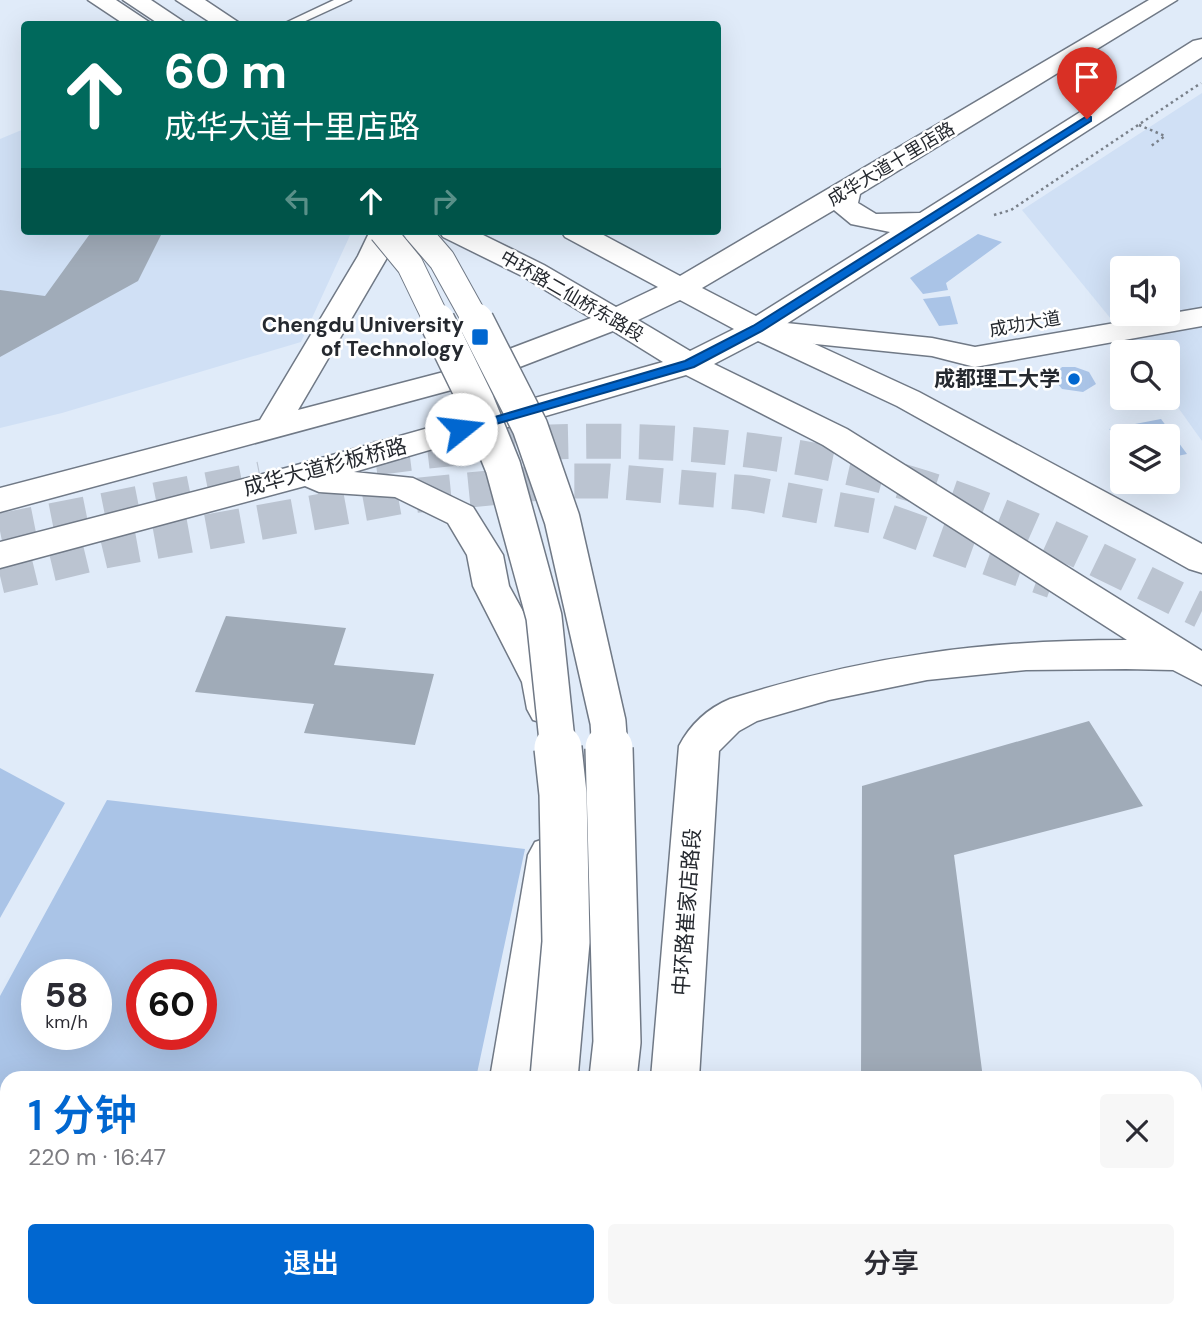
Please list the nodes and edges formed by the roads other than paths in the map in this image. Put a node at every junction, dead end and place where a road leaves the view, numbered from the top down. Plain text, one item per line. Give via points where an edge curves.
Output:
1 (81, 0) edge
2 (100, 0) edge
3 (135, 0) edge
4 (188, 0) edge
5 (345, 0) edge
6 (1165, 0) edge
7 (113, 21) edge
8 (135, 21) edge
9 (170, 21) edge
10 (224, 21) edge
11 (296, 21) edge
12 (1202, 46) edge
13 (847, 190) junction
14 (926, 221) junction
15 (381, 235) edge
16 (386, 235) edge
17 (420, 235) edge
18 (461, 235) edge
19 (582, 235) edge
20 (680, 288) junction
21 (1202, 296) edge
22 (1180, 299) edge
23 (1110, 309) edge
24 (1202, 317) edge
25 (614, 320) junction
26 (757, 329) junction
27 (932, 347) junction
28 (689, 364) junction
29 (271, 429) junction
30 (289, 479) junction
31 (0, 500) edge
32 (0, 555) edge
33 (1202, 560) edge
34 (1190, 663) edge
35 (515, 1071) edge
36 (555, 1071) edge
37 (614, 1071) edge
38 (676, 1071) edge

1 - 7 main road
2 - 8 main road
3 - 9 main road
4 - 10 main road
5 - 11 lane
6 - 13 main road, 成华大道十里店路
12 - 14 main road
13 - 14 main road via 844,204 856,216 888,223
13 - 20 main road, 成华大道十里店路
14 - 26 main road
15 - 29 main road
16 - 36 main road, bridge via 410,265 477,403 503,467 544,617 563,794 566,929
17 - 37 main road, bridge via 442,260 530,427 562,519 608,722 617,1042
18 - 25 main road, 中环路二仙桥东路段 via 534,271
19 - 20 main road
20 - 25 main road, 成华大道十里店路
20 - 26 main road
21 - 22 main road
23 - 27 main road, 成功大道 via 944,337
24 - 27 main road, 成功大道 via 975,357
25 - 28 main road, 中环路二仙桥东路段
25 - 29 main road via 470,374
26 - 27 main road, 成功大道
26 - 28 main road
26 - 33 main road via 908,398
28 - 30 main road, 成华大道杉板桥路
28 - 34 main road, 中环路二仙桥东路段 via 835,437
29 - 31 main road
30 - 32 main road, 成华大道杉板桥路
30 - 35 main road via 401,486 461,515 485,555 491,586 542,682 554,752 555,825
34 - 38 main road, 中环路崔家店路段 via 1108,653 927,663 807,691 727,718 699,746

